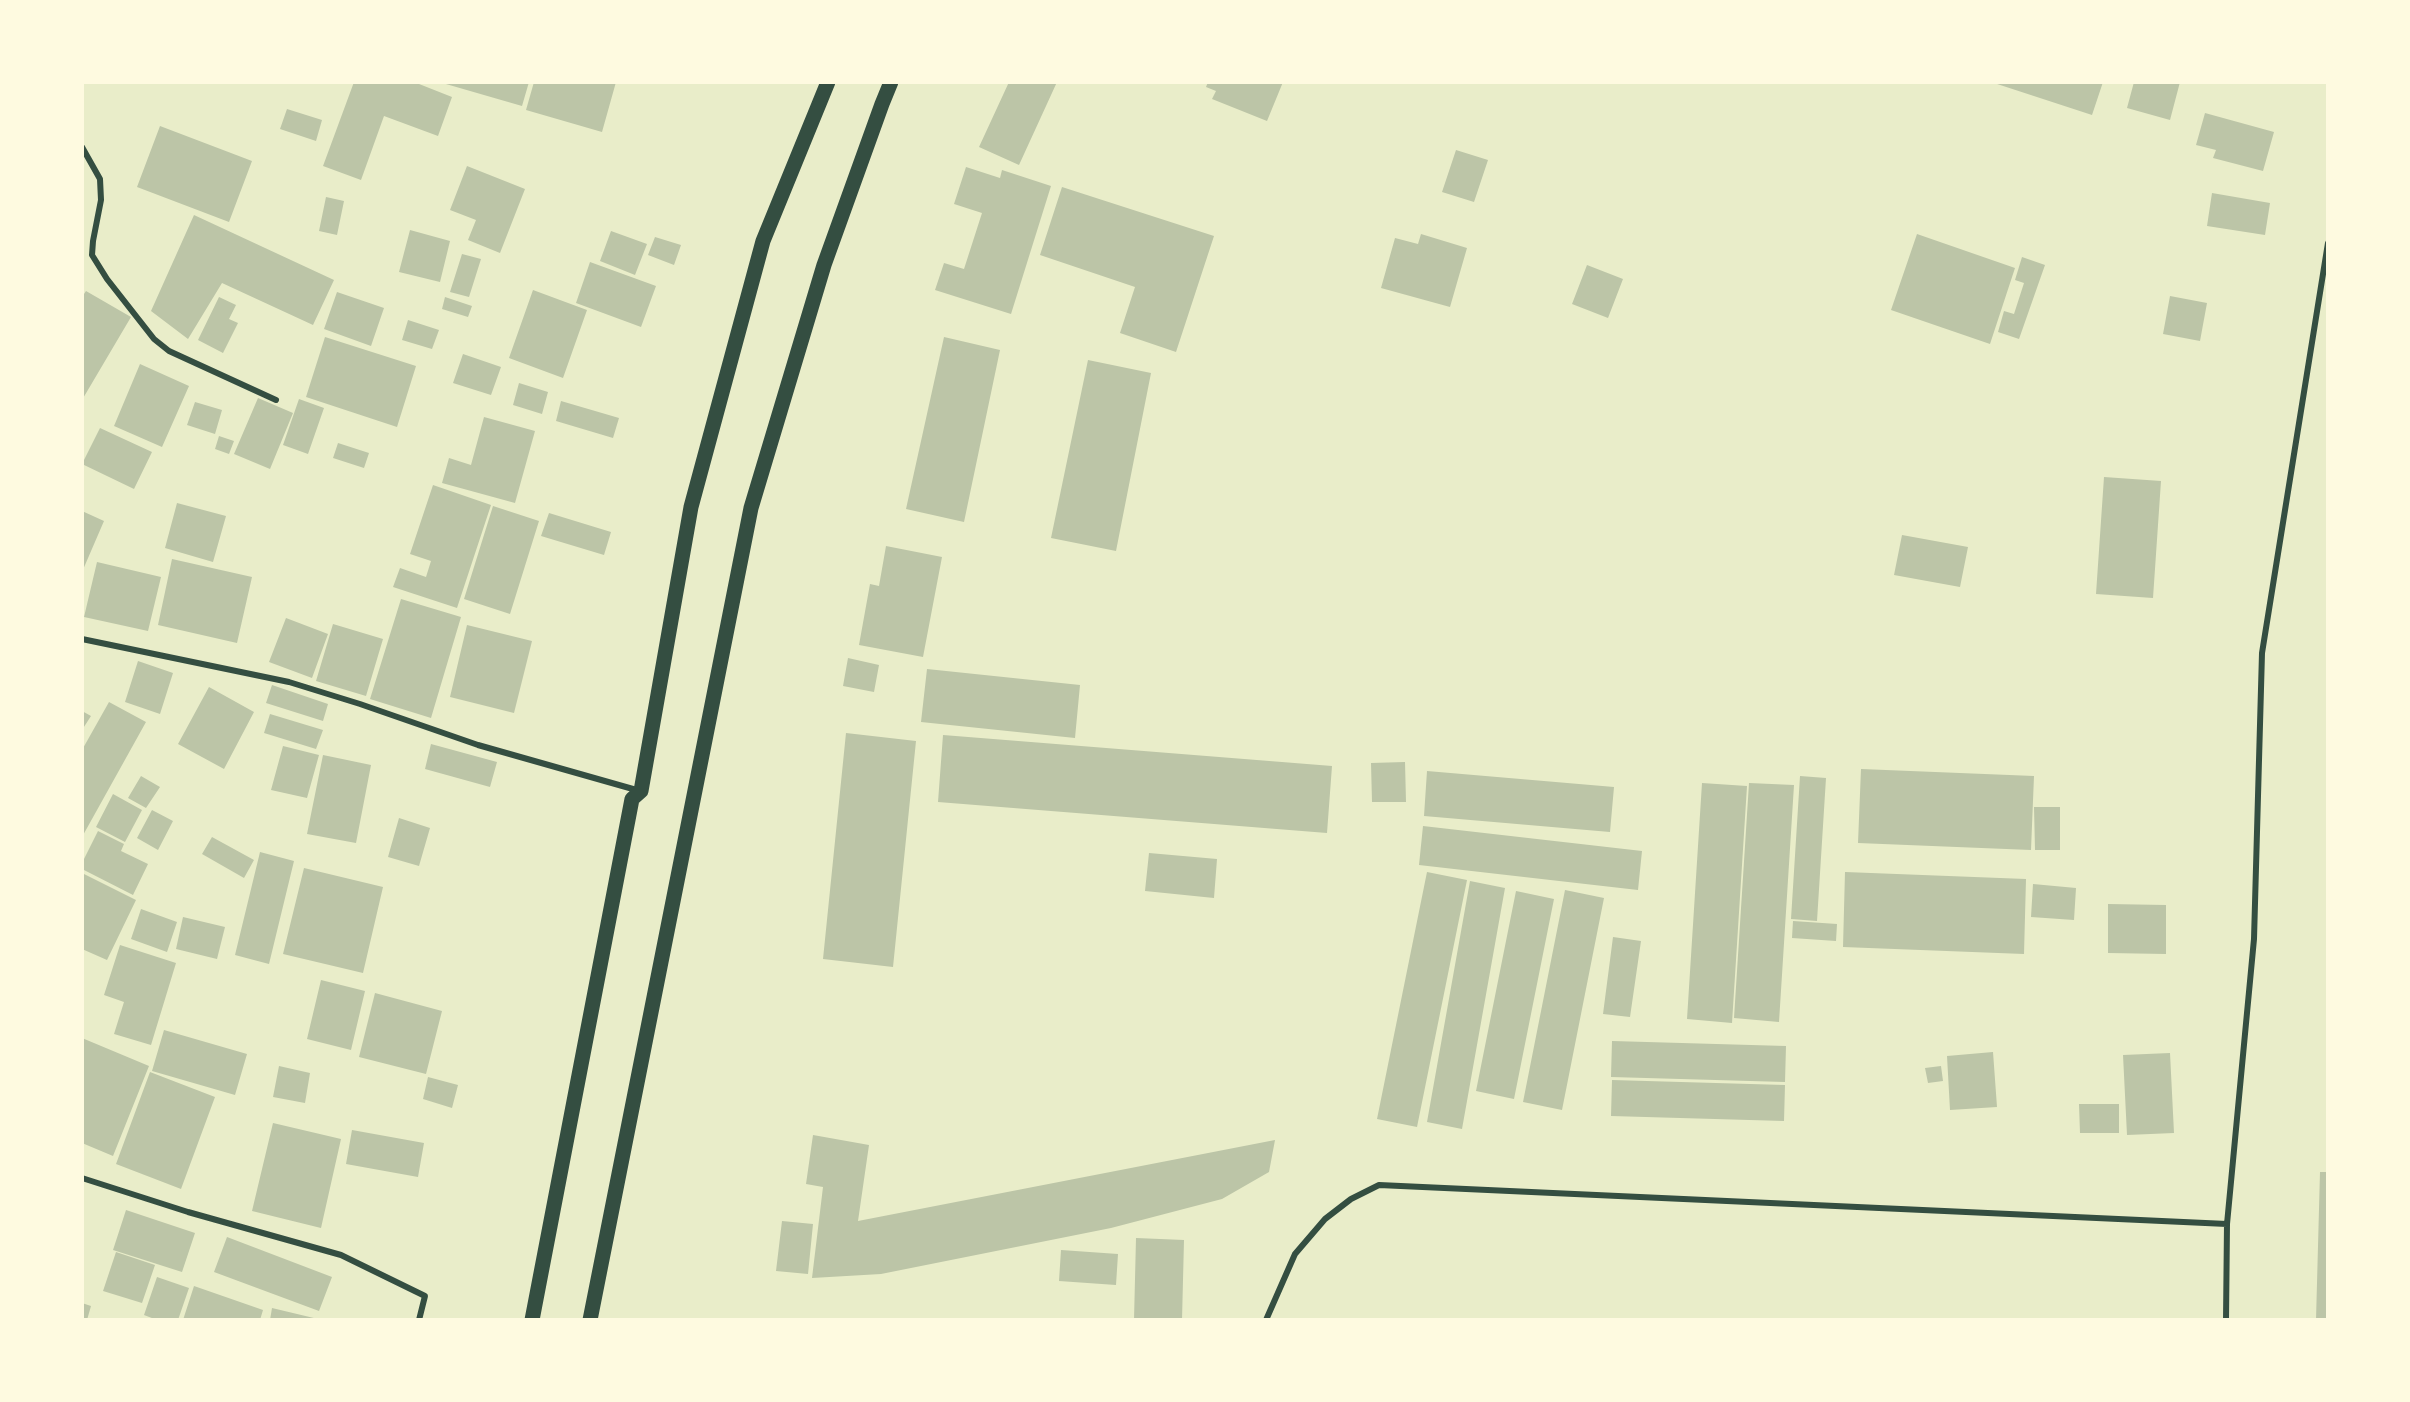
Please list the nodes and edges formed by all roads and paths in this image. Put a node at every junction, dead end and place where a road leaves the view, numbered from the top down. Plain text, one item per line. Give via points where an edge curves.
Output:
1 (828, 82) edge
2 (891, 82) edge
3 (82, 147) edge
4 (2328, 243) edge
5 (276, 400) dead end
6 (82, 639) edge
7 (641, 791) junction
8 (82, 1178) edge
9 (2227, 1224) junction
10 (419, 1320) edge
11 (532, 1320) edge
12 (590, 1320) edge
13 (1266, 1320) edge
14 (2226, 1320) edge

1 - 7 main road via 763,241 691,507
2 - 12 main road via 824,264 751,508
3 - 5 street via 100,179 101,200 92,255 153,339 169,351
4 - 9 street via 2262,653 2254,939
6 - 7 street via 289,682 478,745
7 - 11 main road via 632,799
8 - 10 street via 341,1255 425,1296
9 - 13 street via 1379,1185 1351,1199 1325,1219 1295,1254
9 - 14 street

